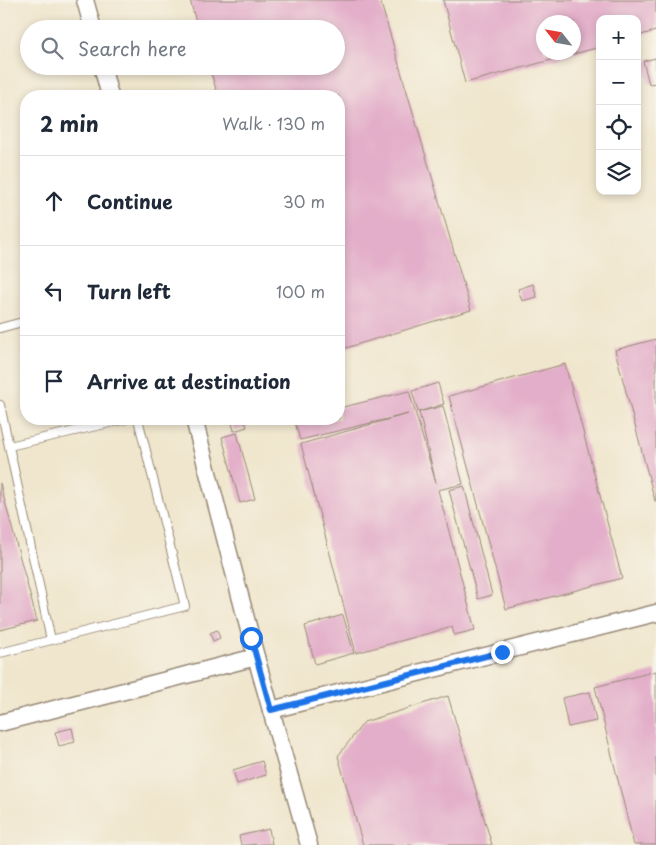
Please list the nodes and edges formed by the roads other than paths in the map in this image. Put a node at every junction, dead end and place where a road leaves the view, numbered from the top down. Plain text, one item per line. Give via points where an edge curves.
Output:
1 (85, 0) edge
2 (91, 20) edge
3 (104, 75) edge
4 (108, 90) edge
5 (20, 323) edge
6 (0, 328) edge
7 (0, 405) edge
8 (101, 425) edge
9 (140, 425) edge
10 (196, 425) edge
11 (9, 446) junction
12 (656, 613) edge
13 (51, 640) junction
14 (0, 652) edge
15 (256, 657) junction
16 (271, 710) junction
17 (0, 723) edge
18 (309, 845) edge

1 - 2 street
3 - 4 street
5 - 6 lane
7 - 11 lane
8 - 11 lane
9 - 13 lane via 185,606
10 - 15 street
11 - 13 lane
12 - 16 street
13 - 14 lane
15 - 16 street
15 - 17 street
16 - 18 street

